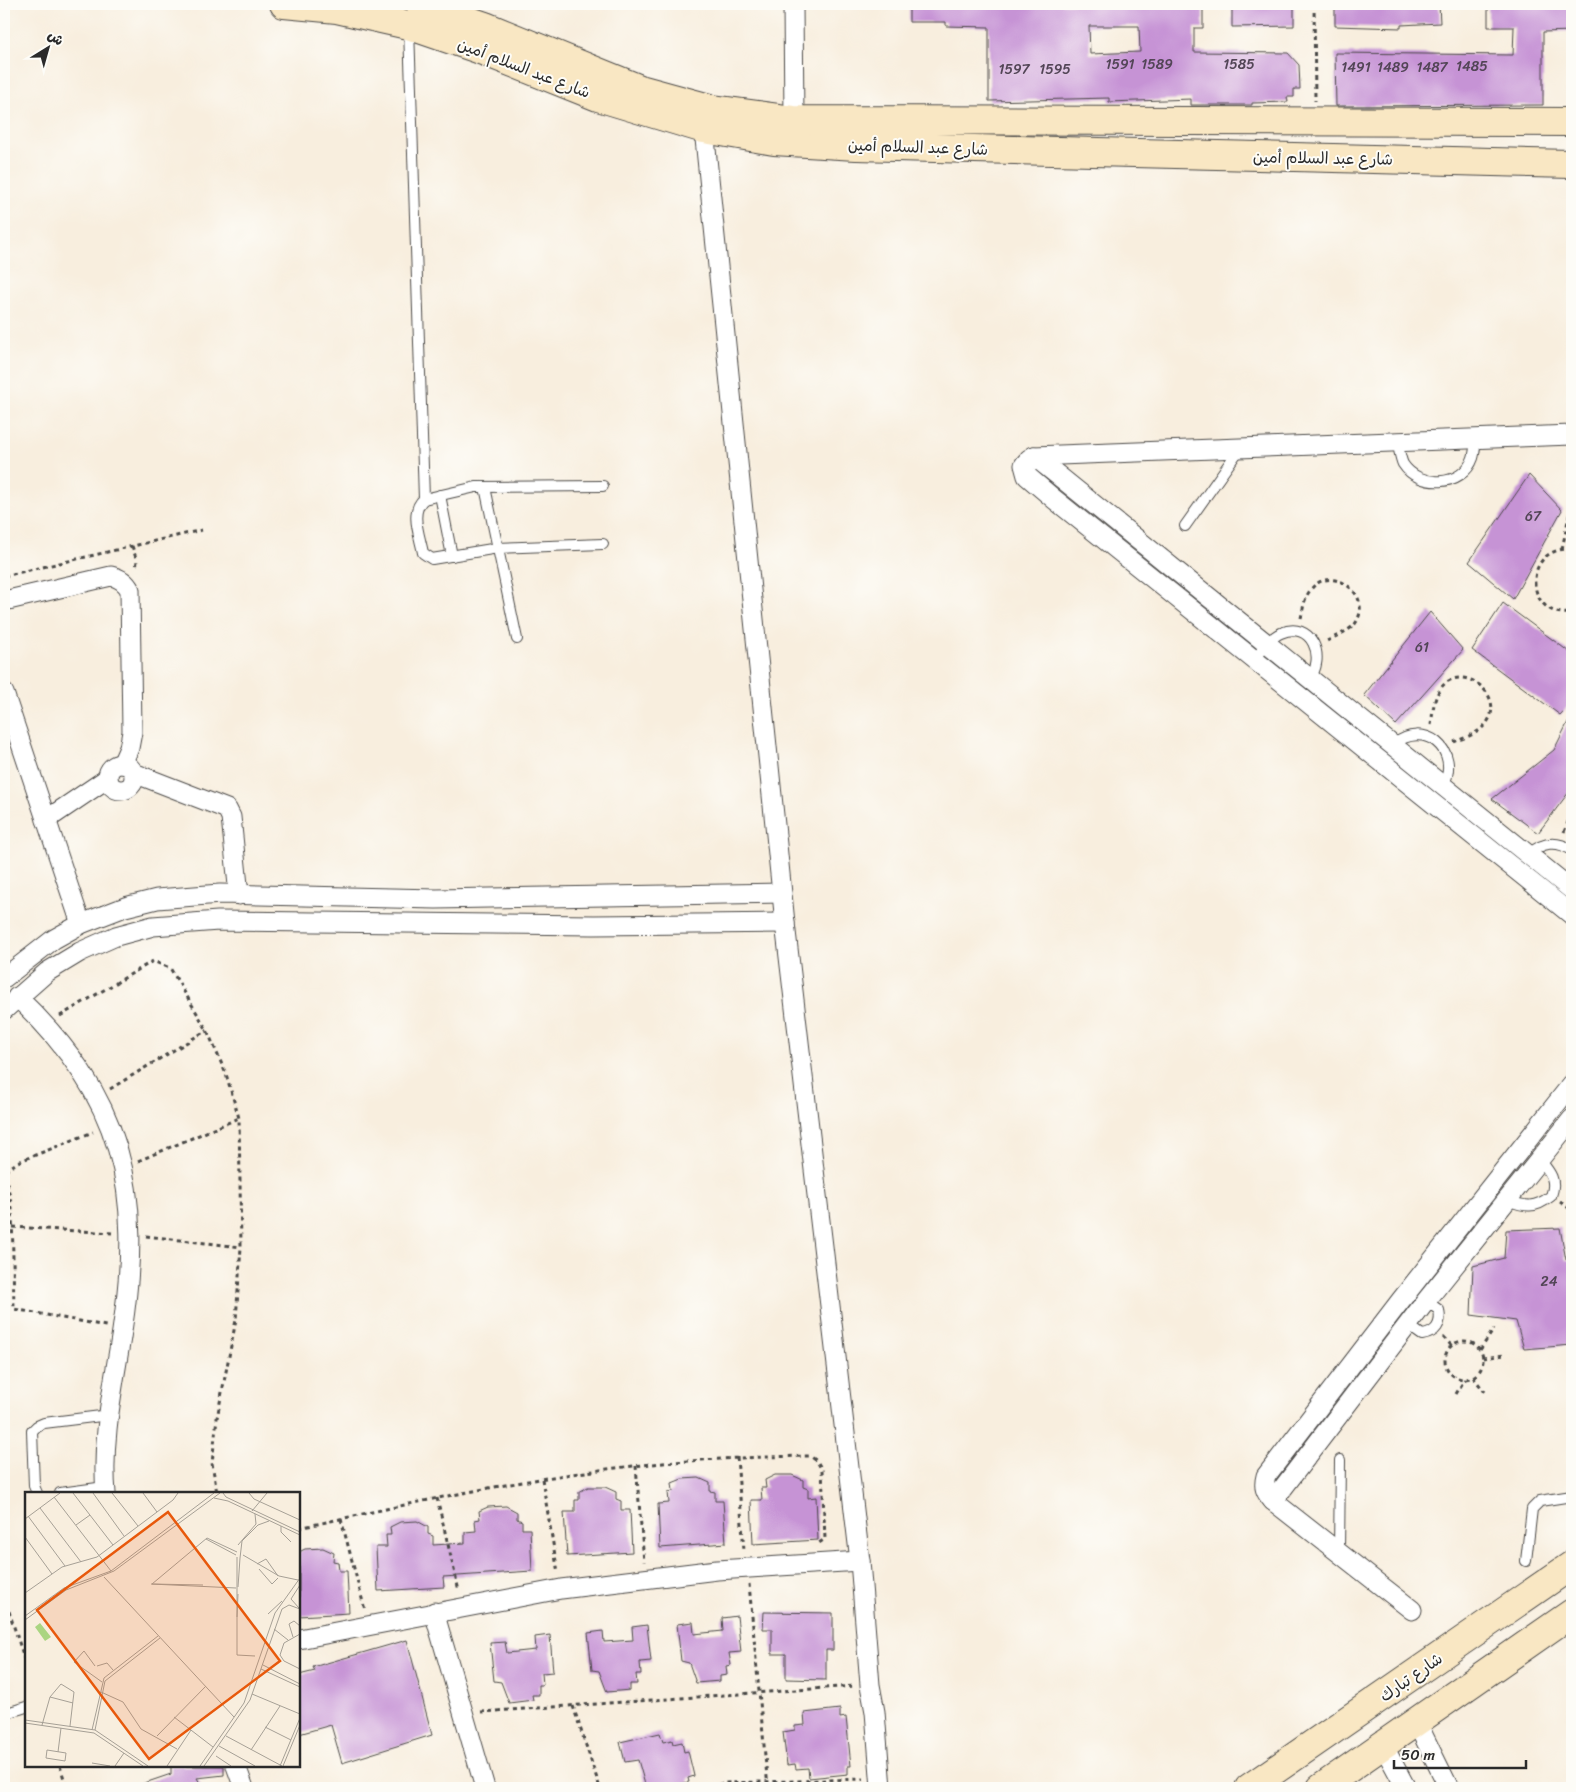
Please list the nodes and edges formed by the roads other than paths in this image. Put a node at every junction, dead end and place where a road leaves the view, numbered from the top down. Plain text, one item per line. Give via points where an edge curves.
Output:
1 (284, 4) edge
2 (793, 4) edge
3 (414, 14) edge
4 (794, 120) junction
5 (1572, 122) edge
6 (704, 129) junction
7 (1572, 164) edge
8 (1572, 435) edge
9 (1476, 438) junction
10 (1398, 441) junction
11 (1241, 447) junction
12 (1034, 456) junction
13 (603, 486) dead end
14 (485, 487) junction
15 (440, 495) junction
16 (424, 499) junction
17 (1185, 526) dead end
18 (603, 544) dead end
19 (498, 548) junction
20 (452, 556) junction
21 (4, 601) edge
22 (517, 639) dead end
23 (1268, 644) junction
24 (1254, 661) junction
25 (1310, 678) junction
26 (4, 693) edge
27 (1296, 695) junction
28 (1393, 745) junction
29 (128, 769) junction
30 (1443, 786) junction
31 (46, 820) junction
32 (1572, 850) edge
33 (1528, 855) junction
34 (1572, 890) edge
35 (782, 893) junction
36 (239, 895) junction
37 (195, 896) junction
38 (1572, 915) edge
39 (198, 922) junction
40 (785, 923) junction
41 (81, 924) junction
42 (4, 978) edge
43 (10, 1003) edge
44 (1572, 1084) edge
45 (1572, 1119) edge
46 (1540, 1160) junction
47 (1507, 1200) junction
48 (1426, 1301) junction
49 (1408, 1325) junction
50 (109, 1416) junction
51 (1340, 1460) dead end
52 (105, 1490) edge
53 (37, 1492) edge
54 (75, 1492) edge
55 (1572, 1496) edge
56 (1273, 1500) junction
57 (1339, 1553) junction
58 (860, 1561) junction
59 (1526, 1561) dead end
60 (1572, 1565) edge
61 (1527, 1597) junction
62 (1412, 1610) dead end
63 (434, 1612) junction
64 (1572, 1613) edge
65 (1549, 1630) junction
66 (300, 1639) edge
67 (25, 1707) edge
68 (4, 1714) edge
69 (1417, 1723) junction
70 (1331, 1732) junction
71 (1384, 1747) junction
72 (236, 1767) edge
73 (1354, 1767) junction
74 (881, 1783) edge
75 (244, 1788) edge
76 (485, 1788) edge
77 (1249, 1788) edge
78 (1321, 1788) edge
79 (1406, 1788) edge
80 (1449, 1788) edge

1 - 3 street, شارع عبد السلام أمين
2 - 4 street
3 - 4 street, شارع عبد السلام أمين via 485,26 640,89 714,109
3 - 6 street, شارع عبد السلام أمين via 478,49 598,96
3 - 16 lane
4 - 5 street, شارع عبد السلام أمين
6 - 7 street, شارع عبد السلام أمين via 774,141 856,146
6 - 35 street
8 - 9 street
9 - 10 street
9 - 10 lane via 1473,459 1460,476 1440,483 1419,478 1403,464
10 - 11 street
11 - 12 street
11 - 17 lane
12 - 23 street
12 - 24 street via 1024,465 1027,476
13 - 14 lane
14 - 15 lane
14 - 19 lane
15 - 16 lane
15 - 20 lane
16 - 20 lane via 418,504 416,513 423,553 432,559
18 - 19 lane
19 - 20 lane
19 - 22 lane
21 - 29 street via 111,576 128,585 132,732
23 - 24 lane
23 - 25 street
23 - 25 lane via 1280,634 1297,632 1311,640 1316,647 1318,664
24 - 27 street
25 - 27 lane
25 - 28 street
26 - 31 street
27 - 38 street
28 - 30 street
28 - 30 lane via 1413,735 1430,738 1442,748 1448,763
29 - 31 street via 112,768 108,778
29 - 36 street via 227,809 231,817
30 - 33 street
31 - 41 street
32 - 33 lane via 1558,844 1542,845
33 - 34 street
35 - 36 street via 436,899
35 - 40 street
36 - 37 street
37 - 39 street
37 - 41 street via 157,899
39 - 40 street
39 - 43 street via 153,926 116,936 47,972
40 - 58 street
41 - 42 street via 54,939
43 - 50 street via 46,1025 71,1055 110,1125 123,1167 130,1202 130,1234 123,1328
44 - 56 street via 1269,1471 1264,1485
45 - 46 street
46 - 47 street
46 - 47 lane via 1552,1175 1551,1196 1538,1206 1526,1208
47 - 48 street
48 - 49 street
48 - 49 lane via 1439,1310 1439,1324 1435,1330 1422,1334
49 - 56 street
50 - 52 street
50 - 53 lane via 44,1423 34,1428
51 - 57 lane
52 - 54 lane
55 - 59 lane via 1540,1502 1532,1509
56 - 57 street
57 - 62 street
58 - 63 street via 645,1578 561,1589
58 - 74 street
60 - 61 street, شارع تبارك
61 - 65 street
61 - 70 street, شارع تبارك
63 - 66 street
63 - 76 street
64 - 65 street
65 - 69 street
67 - 68 lane
69 - 71 street
69 - 80 street
70 - 73 street
70 - 77 street, شارع تبارك
71 - 73 street
71 - 79 street
72 - 75 street
73 - 78 street

